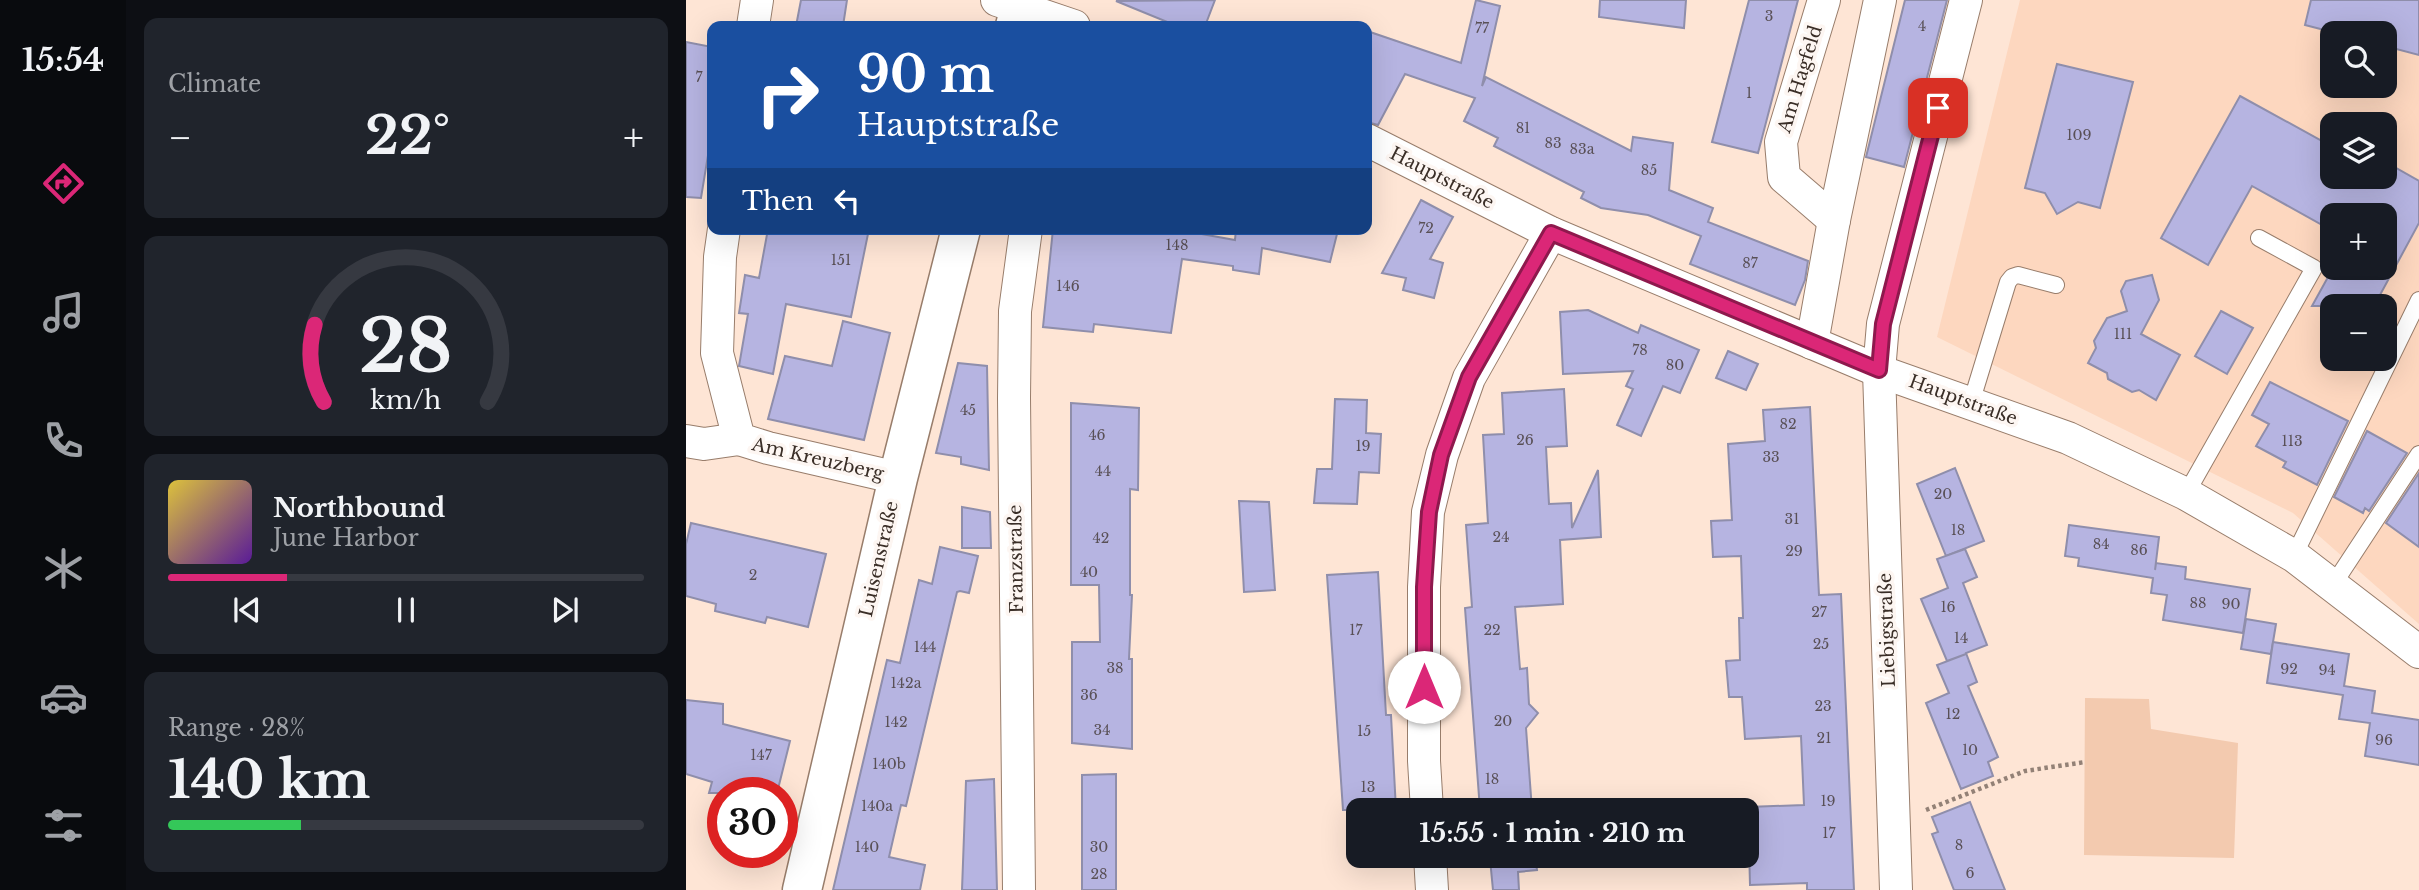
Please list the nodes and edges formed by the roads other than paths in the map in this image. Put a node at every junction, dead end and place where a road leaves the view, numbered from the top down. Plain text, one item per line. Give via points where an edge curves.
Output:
1 (757, 0) edge
2 (1824, 0) edge
3 (1880, 0) edge
4 (1966, 0) edge
5 (1014, 9) edge
6 (754, 21) edge
7 (1056, 21) edge
8 (1372, 142) edge
9 (1833, 220) junction
10 (1551, 233) junction
11 (723, 235) edge
12 (959, 235) edge
13 (1025, 235) edge
14 (2259, 238) dead end
15 (2056, 285) dead end
16 (2419, 300) edge
17 (1812, 343) junction
18 (1879, 370) junction
19 (1971, 403) junction
20 (739, 439) junction
21 (686, 441) edge
22 (2419, 454) edge
23 (898, 478) junction
24 (2186, 494) junction
25 (2294, 556) junction
26 (2333, 585) junction
27 (2419, 652) edge
28 (1426, 798) edge
29 (1431, 868) edge
30 (802, 890) edge
31 (1019, 890) edge
32 (1432, 890) edge
33 (1896, 890) edge

1 - 6 street
2 - 9 street, Am Hagfeld via 1781,142 1784,177
3 - 9 street
4 - 18 street, Liebigstraße via 1883,324
5 - 7 street
8 - 10 street, Hauptstraße
9 - 17 street
10 - 17 street, Hauptstraße
10 - 28 street via 1469,377 1441,455 1429,512 1424,587
11 - 20 street, Am Kreuzberg via 717,353
12 - 23 main road, Luisenstraße
13 - 31 street, Franzstraße via 1015,311 1014,373
14 - 24 lane via 2314,268
15 - 19 lane via 2018,275 2008,282
16 - 25 lane
17 - 18 street, Hauptstraße
18 - 19 street, Hauptstraße
18 - 33 street, Liebigstraße
19 - 24 street, Hauptstraße via 2068,438
20 - 21 street, Am Kreuzberg via 704,444
20 - 23 street, Am Kreuzberg
22 - 26 lane
23 - 30 main road, Luisenstraße
24 - 25 street, Hauptstraße
25 - 26 street, Hauptstraße
26 - 27 street, Hauptstraße
29 - 32 street

